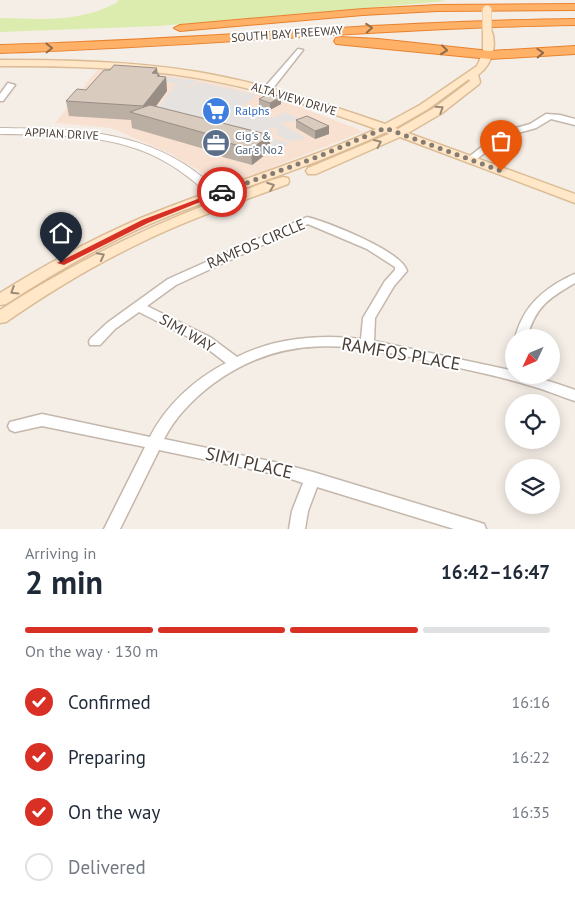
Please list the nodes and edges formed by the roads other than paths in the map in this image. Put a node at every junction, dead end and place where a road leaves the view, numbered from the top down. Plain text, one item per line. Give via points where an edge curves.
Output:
1 (575, 7) edge
2 (487, 8) junction
3 (575, 14) edge
4 (575, 22) edge
5 (164, 30) dead end
6 (91, 34) dead end
7 (163, 44) junction
8 (0, 49) edge
9 (300, 50) dead end
10 (575, 50) edge
11 (488, 55) junction
12 (0, 63) edge
13 (474, 75) junction
14 (11, 85) dead end
15 (267, 90) junction
16 (0, 99) edge
17 (575, 122) edge
18 (385, 128) junction
19 (0, 131) edge
20 (398, 133) junction
21 (470, 160) junction
22 (220, 198) junction
23 (575, 199) edge
24 (574, 280) edge
25 (0, 300) edge
26 (138, 306) junction
27 (0, 318) edge
28 (522, 329) edge
29 (96, 342) dead end
30 (367, 344) junction
31 (235, 363) junction
32 (505, 369) edge
33 (546, 384) edge
34 (575, 396) edge
35 (15, 426) dead end
36 (154, 443) junction
37 (313, 478) junction
38 (112, 529) edge
39 (296, 529) edge
40 (478, 529) edge

1 - 2 highway
2 - 5 highway via 363,12
2 - 11 main road, bridge
3 - 6 highway, SOUTH BAY FREEWAY via 368,17
7 -> 4 highway, SOUTH BAY FREEWAY via 404,26
8 -> 7 highway, SOUTH BAY FREEWAY
7 -> 11 highway via 347,41
9 - 15 street
11 -> 10 highway
11 - 13 main road
12 - 15 main road, ALTA VIEW DRIVE via 142,68 197,75
13 - 18 main road via 463,78 436,99
20 -> 13 main road via 462,94 475,82
14 - 16 street
15 - 18 main road, ALTA VIEW DRIVE
17 - 21 street via 549,116 497,139
18 - 20 main road, ALTA VIEW DRIVE
18 - 22 main road
19 - 22 street, APPIAN DRIVE via 87,133 129,142 170,160
20 - 21 main road, ALTA VIEW DRIVE
22 -> 20 main road via 331,164
21 - 23 main road, ALTA VIEW DRIVE
22 -> 25 main road via 169,211 120,233 61,263
27 -> 22 main road via 34,294 108,252
24 - 28 street via 532,308
26 - 29 street, RAMFOS CIRCLE
26 - 30 street, RAMFOS CIRCLE via 172,282 307,220 318,222 390,257 400,266 401,271 389,284 369,318
26 - 31 street, SIMI WAY via 205,340
30 - 31 street, RAMFOS PLACE via 304,343 262,352
30 - 32 street, RAMFOS PLACE
31 - 36 street, RAMFOS PLACE via 208,379 183,400
33 - 34 street, RAMFOS PLACE
35 - 36 street, SIMI PLACE via 42,420
36 - 37 street, SIMI PLACE
36 - 38 street, RAMFOS PLACE
37 - 39 street
37 - 40 street, SIMI PLACE

